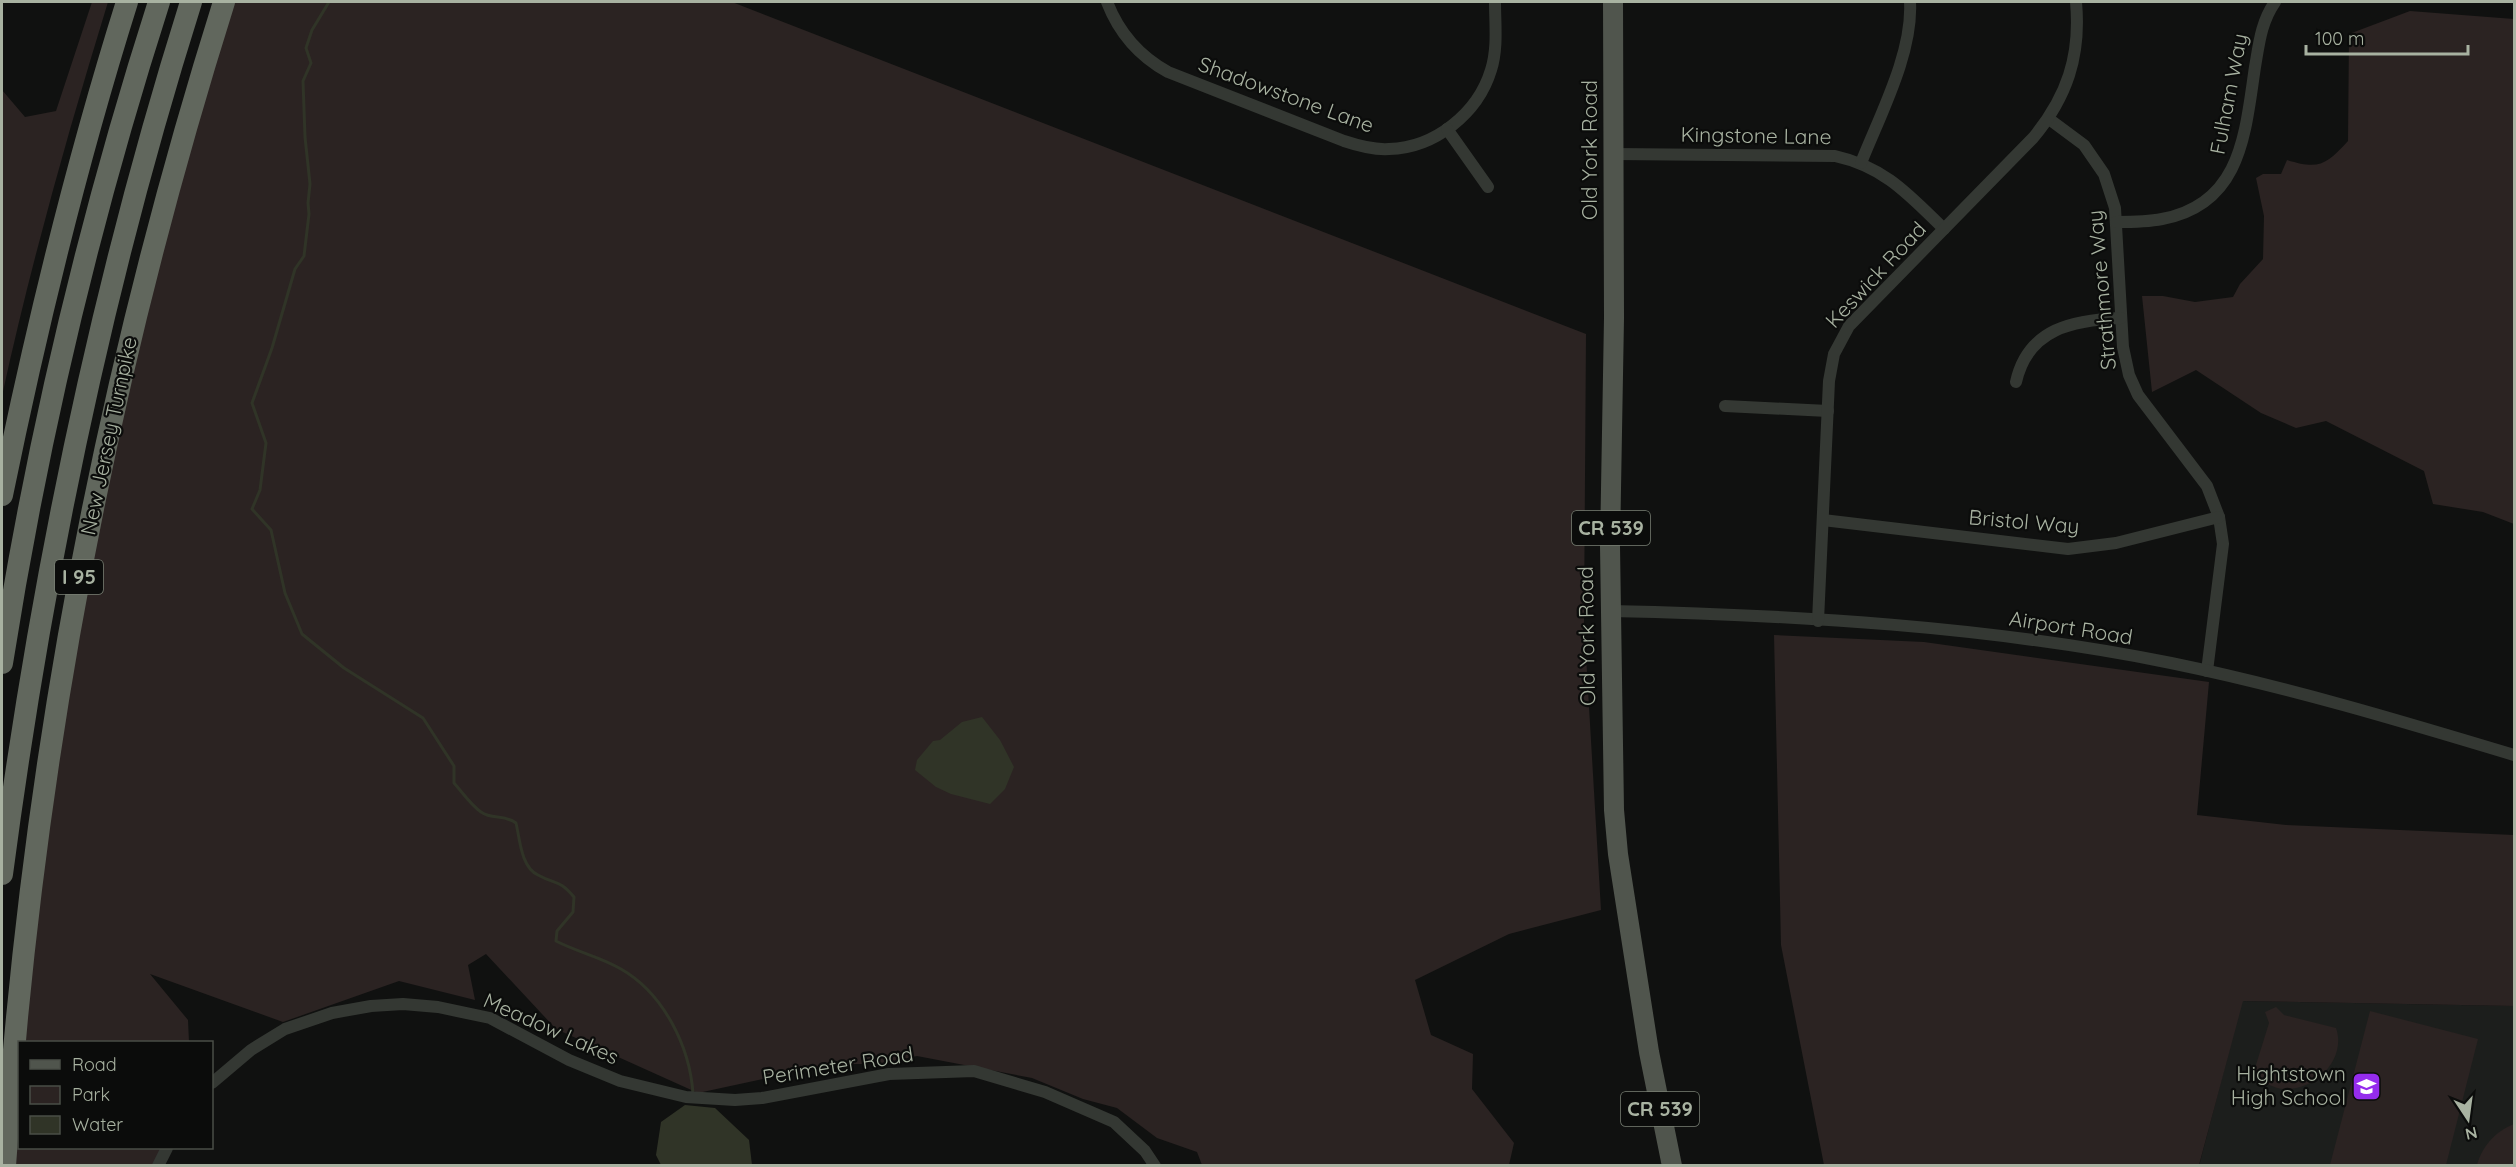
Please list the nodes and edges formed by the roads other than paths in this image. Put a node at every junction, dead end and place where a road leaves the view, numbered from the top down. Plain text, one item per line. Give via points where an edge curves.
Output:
1 (128, 2) edge
2 (159, 2) edge
3 (191, 2) edge
4 (224, 2) edge
5 (1107, 2) edge
6 (1495, 2) edge
7 (1613, 2) edge
8 (1910, 2) edge
9 (2076, 2) edge
10 (2275, 2) edge
11 (2049, 119) junction
12 (1447, 129) junction
13 (1614, 154) junction
14 (1861, 163) junction
15 (1488, 187) dead end
16 (2116, 222) junction
17 (1944, 229) junction
18 (2121, 318) junction
19 (2016, 382) dead end
20 (1725, 406) dead end
21 (1828, 411) junction
22 (2, 495) edge
23 (2219, 517) junction
24 (1823, 520) junction
25 (1610, 611) junction
26 (1818, 621) junction
27 (2, 663) edge
28 (2207, 671) junction
29 (2514, 755) edge
30 (2, 874) edge
31 (213, 1082) edge
32 (713, 1100) joint
33 (166, 1149) edge
34 (5, 1166) edge
35 (158, 1166) edge
36 (1155, 1166) edge
37 (1672, 1166) edge

1 - 22 highway via 63,228
2 - 27 highway via 111,163 60,368
3 - 30 highway, New Jersey Turnpike / I 95 via 132,205 75,441 31,668
4 - 34 highway, New Jersey Turnpike / I 95 via 146,272 82,561 33,874
5 - 12 street, Shadowstone Lane via 1122,33 1152,63 1344,141 1374,148 1402,148
6 - 12 street, Shadowstone Lane via 1495,51 1485,86
7 - 13 main road, Old York Road / CR 539
8 - 14 street via 1905,50
9 - 11 street, Keswick Road via 2072,64
10 - 16 street, Fulham Way via 2261,32 2241,148 2228,178 2210,197 2182,214
11 - 16 street, Strathmore Way via 2073,135 2094,158 2111,192
11 - 17 street, Keswick Road
12 - 15 street
13 - 14 street, Kingstone Lane via 1816,154
13 - 25 main road, Old York Road / CR 539
14 - 17 street, Kingstone Lane via 1900,186
16 - 18 street, Strathmore Way
17 - 21 street, Keswick Road via 1839,341 1831,367
18 - 19 street via 2080,322 2055,330 2026,356
18 - 23 street, Strathmore Way via 2125,361 2132,385 2204,481
20 - 21 street
21 - 24 street, Keswick Road
23 - 24 street, Bristol Way via 2116,543 2068,549
23 - 28 street, Strathmore Way via 2223,544
24 - 26 street, Keswick Road
25 - 26 street, Airport Road
25 - 37 main road, Old York Road / CR 539 via 1618,854 1649,1052
26 - 28 street, Airport Road via 2006,637
28 - 29 street, Airport Road via 2347,705
31 - 32 street, Meadow Lakes via 251,1050 285,1029 332,1012 403,1004 490,1018 569,1060 620,1081
32 - 36 street, Perimeter Road via 762,1098 889,1074 974,1071 1045,1092 1114,1122
33 - 35 street

